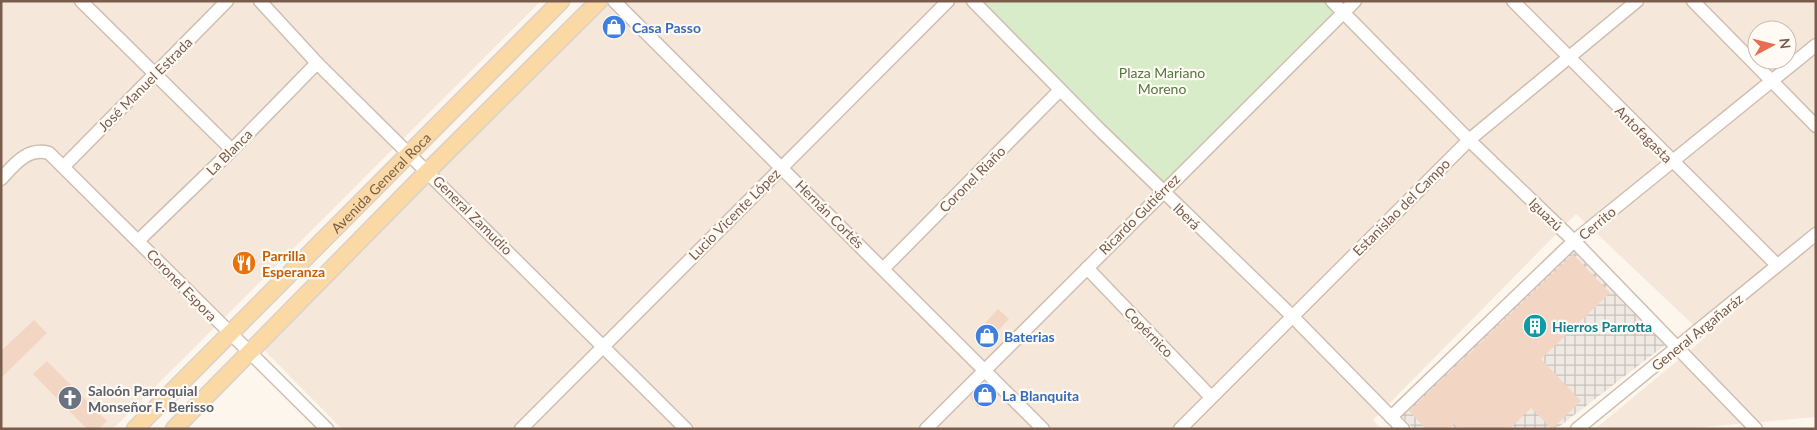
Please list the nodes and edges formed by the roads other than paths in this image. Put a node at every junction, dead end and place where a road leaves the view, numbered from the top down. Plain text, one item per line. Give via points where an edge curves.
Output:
1 (81, 1) edge
2 (227, 1) edge
3 (260, 1) edge
4 (561, 1) edge
5 (599, 1) edge
6 (614, 1) edge
7 (948, 1) edge
8 (973, 1) edge
9 (1332, 1) edge
10 (1355, 1) edge
11 (1513, 1) edge
12 (1637, 1) edge
13 (1693, 1) edge
14 (1343, 13) junction
15 (1816, 44) edge
16 (1568, 57) junction
17 (317, 62) junction
18 (155, 74) junction
19 (1770, 81) junction
20 (1060, 90) junction
21 (1816, 126) edge
22 (1469, 140) junction
23 (232, 150) junction
24 (410, 152) junction
25 (1671, 161) junction
26 (64, 166) junction
27 (782, 166) junction
28 (428, 171) junction
29 (1, 179) edge
30 (1162, 192) junction
31 (1816, 234) edge
32 (139, 240) junction
33 (1574, 241) junction
34 (1777, 266) junction
35 (884, 268) junction
36 (1087, 268) junction
37 (1292, 316) junction
38 (229, 333) junction
39 (603, 346) junction
40 (1679, 347) junction
41 (248, 353) junction
42 (984, 370) junction
43 (1211, 397) junction
44 (1391, 417) junction
45 (135, 429) edge
46 (174, 429) edge
47 (327, 429) edge
48 (521, 429) edge
49 (686, 429) edge
50 (926, 429) edge
51 (1043, 429) edge
52 (1180, 429) edge
53 (1403, 429) edge
54 (1577, 429) edge
55 (1756, 429) edge

1 - 18 street
2 - 18 street, José Manuel Estrada
3 - 17 street, General Zamudio
4 - 24 main road, Avenida General Roca
5 - 28 main road, Avenida General Roca
6 - 27 street, Hernán Cortés
7 - 27 street, Lucio Vicente López
8 - 20 street, Iberá
9 - 14 street, Iguazú
10 - 14 street, Ricardo Gutiérrez
11 - 16 street, Antofagasta
12 - 16 street, Estanislao del Campo
13 - 19 street
14 - 22 street, Iguazú
14 - 30 street, Ricardo Gutiérrez
15 - 19 street, Cerrito
16 - 22 street, Estanislao del Campo
16 - 25 street, Antofagasta
17 - 23 street, La Blanca
17 - 24 street, General Zamudio
18 - 23 street
18 - 26 street, José Manuel Estrada
19 - 21 street
19 - 25 street, Cerrito
20 - 30 street, Iberá
20 - 35 street, Coronel Riaño
22 - 33 street, Iguazú
22 - 37 street, Estanislao del Campo
23 - 32 street, La Blanca
24 - 28 street, General Zamudio
24 - 38 main road, Avenida General Roca
25 - 33 street, Cerrito
25 - 34 street, Antofagasta
26 - 29 street, Coronel Espora via 49,153 41,151 19,160
26 - 32 street, Coronel Espora
27 - 35 street, Hernán Cortés
27 - 39 street, Lucio Vicente López
28 - 39 street, General Zamudio
28 - 41 main road, Avenida General Roca
30 - 36 street, Ricardo Gutiérrez
30 - 37 street, Iberá
31 - 34 street, General Argañaráz
32 - 38 street, Coronel Espora
33 - 40 street, Iguazú
33 - 44 street, Cerrito
34 - 40 street, General Argañaráz
35 - 42 street, Hernán Cortés
36 - 42 street, Ricardo Gutiérrez
36 - 43 street, Copérnico
37 - 43 street, Estanislao del Campo
37 - 44 street, Iberá
38 - 41 street, Coronel Espora
38 - 45 main road, Avenida General Roca
39 - 48 street, Lucio Vicente López
39 - 49 street, General Zamudio
40 - 54 street, General Argañaráz
40 - 55 street, Iguazú
41 - 46 main road, Avenida General Roca
41 - 47 street, Coronel Espora
42 - 50 street, Ricardo Gutiérrez
42 - 51 street, Hernán Cortés
43 - 52 street, Estanislao del Campo
44 - 53 street, Iberá

